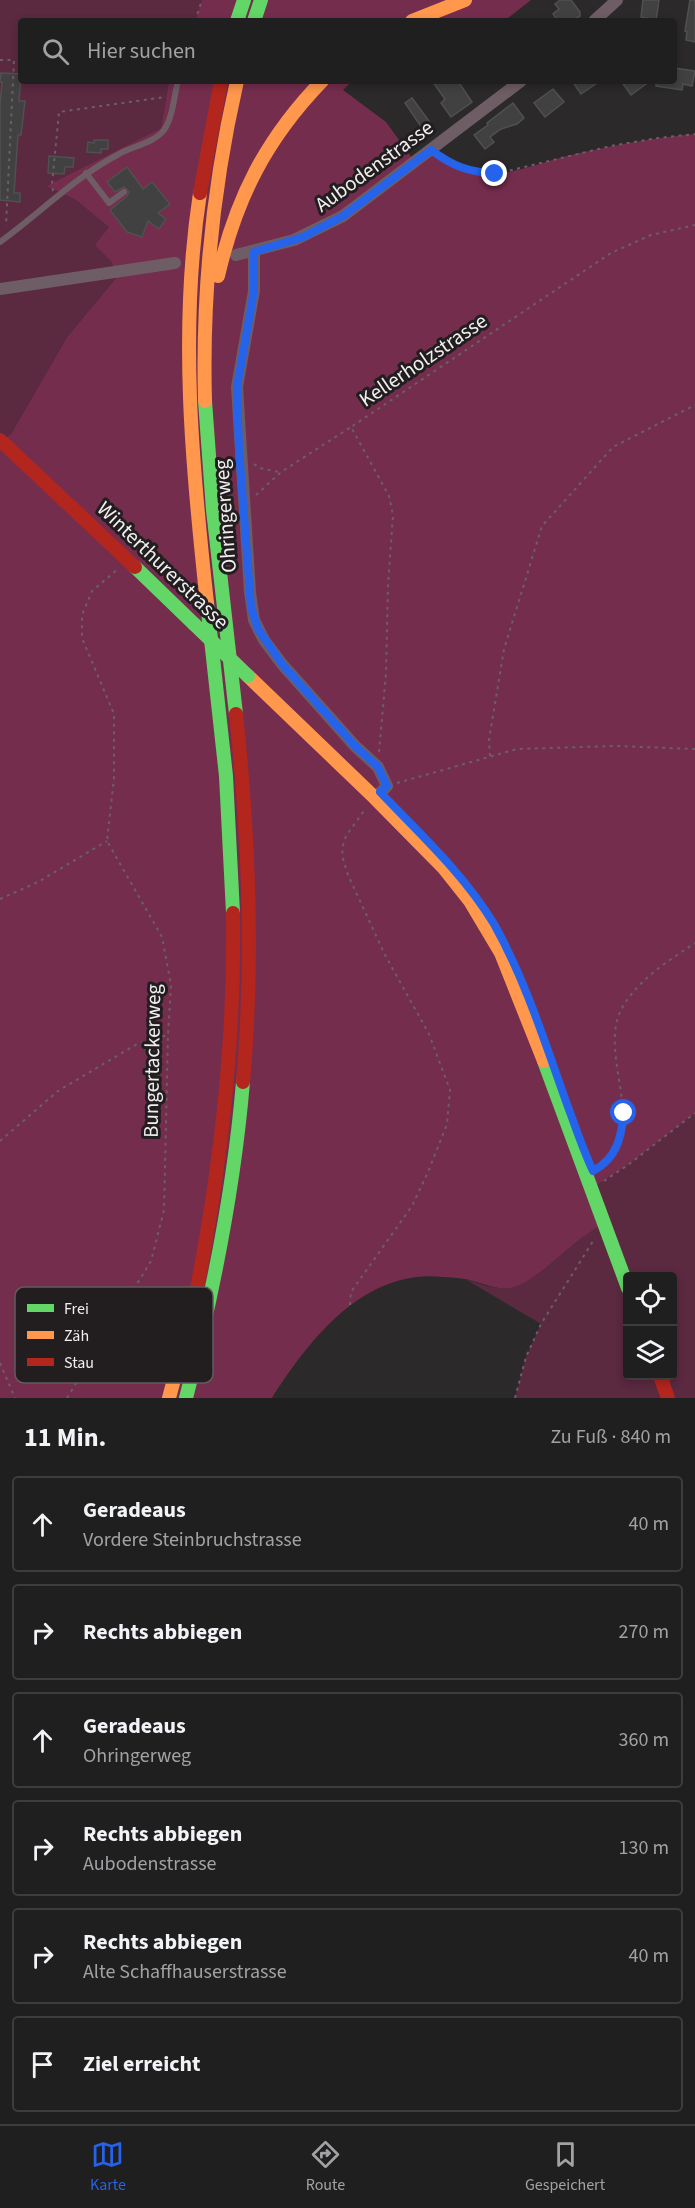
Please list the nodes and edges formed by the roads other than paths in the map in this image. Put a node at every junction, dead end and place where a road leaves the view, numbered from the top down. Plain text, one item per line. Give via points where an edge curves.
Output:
1 (243, 0) edge
2 (261, 0) edge
3 (465, 0) edge
4 (617, 0) edge
5 (238, 18) edge
6 (255, 18) edge
7 (420, 18) edge
8 (597, 18) edge
9 (177, 84) edge
10 (219, 84) edge
11 (236, 84) edge
12 (319, 84) edge
13 (517, 84) edge
14 (86, 173) junction
15 (124, 192) dead end
16 (3, 240) edge
17 (254, 252) junction
18 (236, 255) dead end
19 (175, 264) dead end
20 (0, 289) edge
21 (204, 360) junction
22 (0, 440) edge
23 (375, 798) junction
24 (623, 1277) edge
25 (197, 1287) edge
26 (212, 1287) edge
27 (661, 1380) edge
28 (173, 1383) edge
29 (190, 1383) edge
30 (169, 1398) edge
31 (186, 1398) edge
32 (668, 1398) edge

1 - 5 main road
2 - 6 main road
3 - 7 main road
4 - 8 street
9 - 14 lane via 162,133
10 - 25 main road via 196,219 189,368 195,487 230,827 234,973 222,1139
11 - 21 main road via 212,221
12 - 21 main road via 279,129 244,190 222,258
13 - 17 street, Aubodenstrasse via 343,216 303,237
14 - 15 lane via 109,203
14 - 16 lane
17 - 18 street, Aubodenstrasse
17 - 23 street, Ohringerweg via 254,291 237,380 251,607 258,629 282,664 378,767 387,786
19 - 20 street
21 - 26 main road via 214,525 244,796 249,901 244,1086 232,1182
22 - 23 main road, Winterthurerstrasse, bridge
23 - 24 main road, Winterthurerstrasse via 443,867 470,901 501,953
27 - 32 main road
28 - 30 main road
29 - 31 main road

